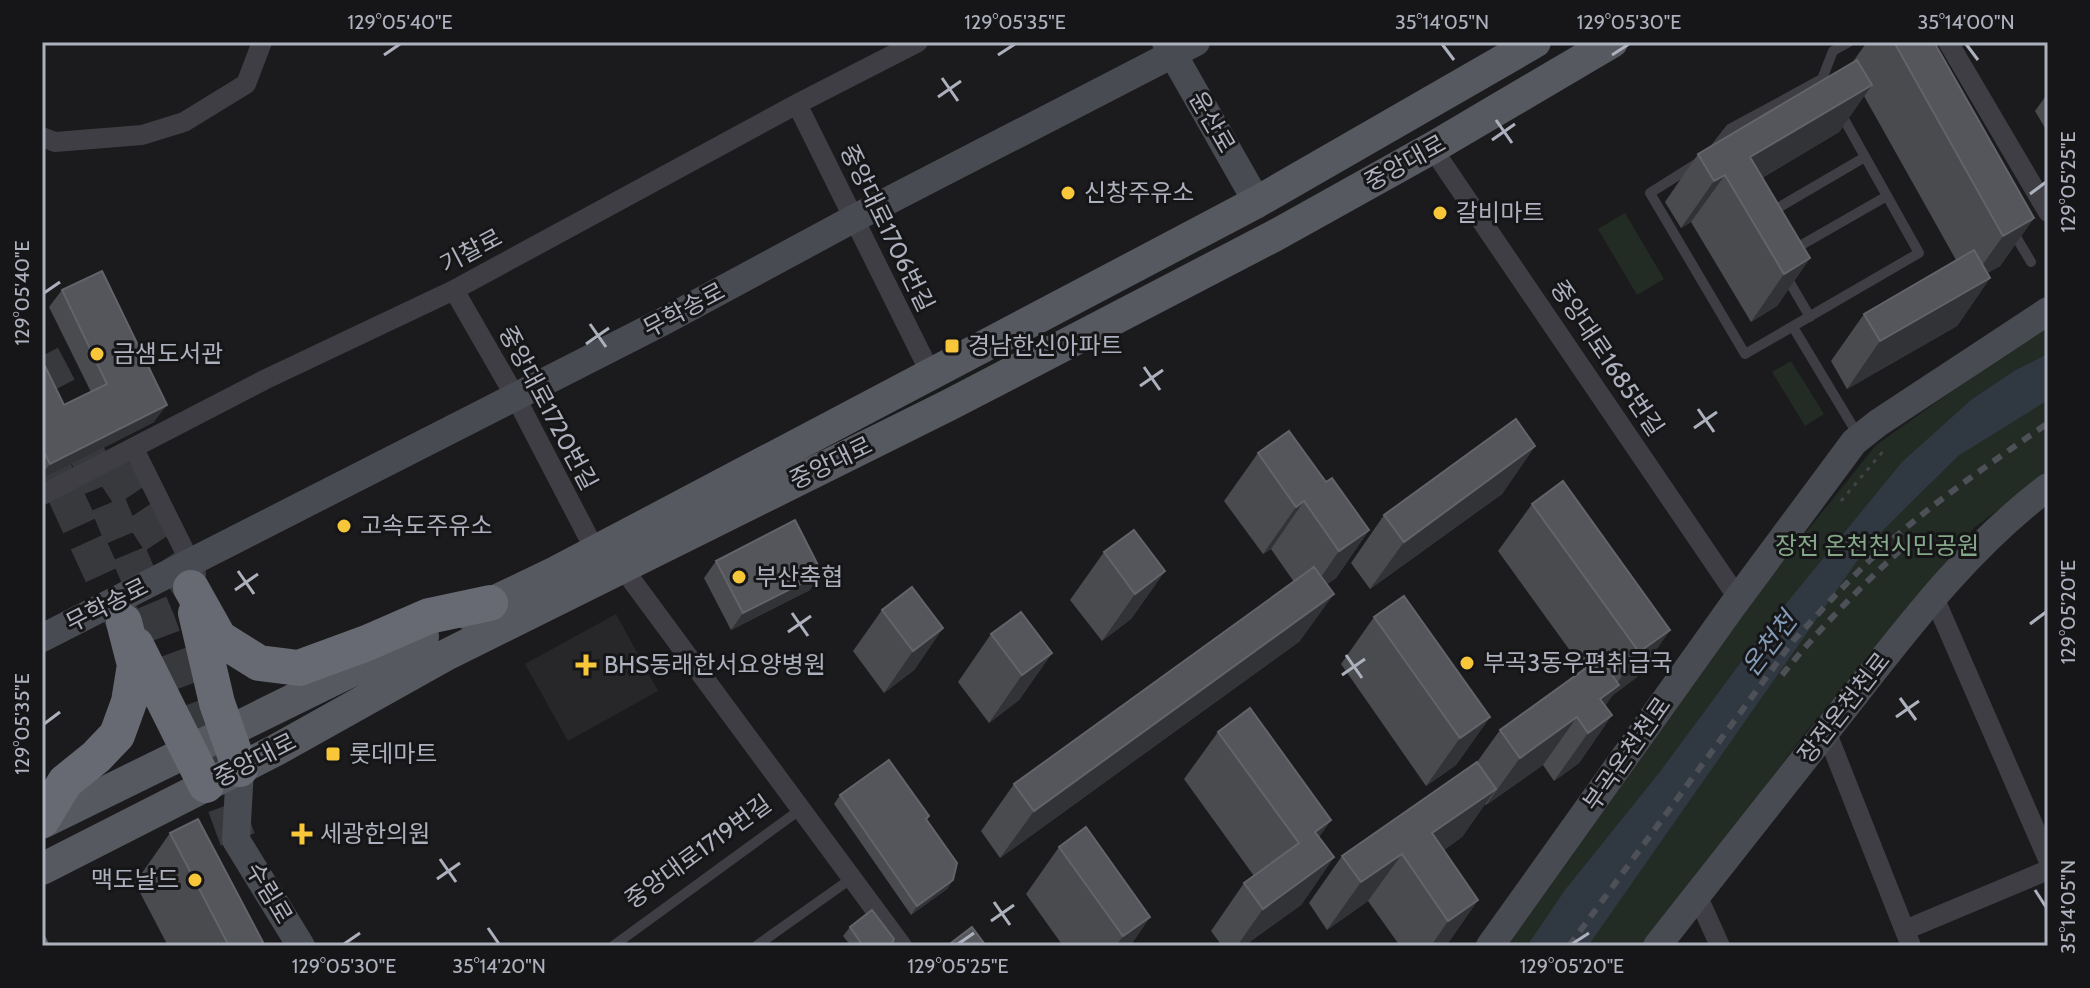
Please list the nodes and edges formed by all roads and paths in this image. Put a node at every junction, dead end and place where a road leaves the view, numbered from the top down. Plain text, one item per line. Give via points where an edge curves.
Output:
1 (262, 42) edge
2 (918, 42) edge
3 (1535, 42) edge
4 (1612, 42) edge
5 (1849, 42) edge
6 (1948, 42) edge
7 (1178, 46) edge
8 (1822, 79) junction
9 (1829, 92) edge
10 (797, 104) junction
11 (1836, 105) edge
12 (42, 137) edge
13 (1432, 148) junction
14 (1865, 157) junction
15 (1887, 196) junction
16 (1257, 202) junction
17 (2048, 212) edge
18 (853, 219) junction
19 (1755, 221) edge
20 (2007, 221) edge
21 (1776, 259) edge
22 (2031, 262) edge
23 (1783, 271) edge
24 (454, 290) junction
25 (2048, 311) edge
26 (1810, 317) junction
27 (1793, 327) junction
28 (931, 374) junction
29 (515, 396) junction
30 (1873, 442) junction
31 (134, 449) junction
32 (2048, 487) edge
33 (42, 495) edge
34 (1839, 504) dead end
35 (595, 550) junction
36 (622, 567) junction
37 (191, 575) junction
38 (1933, 595) junction
39 (1738, 598) junction
40 (490, 603) junction
41 (42, 638) edge
42 (1826, 731) junction
43 (228, 733) junction
44 (189, 752) junction
45 (240, 769) junction
46 (206, 785) junction
47 (801, 809) junction
48 (42, 822) edge
49 (236, 840) junction
50 (2048, 859) edge
51 (42, 869) edge
52 (2048, 870) edge
53 (852, 878) junction
54 (1697, 895) junction
55 (1908, 938) edge
56 (628, 942) edge
57 (289, 946) edge
58 (301, 946) edge
59 (613, 946) edge
60 (756, 946) edge
61 (902, 946) edge
62 (1490, 946) edge
63 (1657, 946) edge
64 (1720, 946) edge

1 - 12 street via 246,84 184,122 142,135 55,142
2 - 10 street, 기찰로
3 - 16 main road, 중앙대로
4 - 13 main road, 중앙대로
5 - 8 lane via 1833,51
6 - 17 street
7 - 16 main road, 윤산로
7 - 18 main road, 무학송로
8 - 9 lane
8 - 27 lane via 1730,129 1707,157 1650,193 1745,354
10 - 18 street, 중앙대로1706번길
10 - 24 street, 기찰로
11 - 14 lane
13 - 36 main road, 중앙대로 via 949,405
13 - 39 street, 중앙대로1685번길
14 - 15 lane
14 - 19 lane
15 - 21 lane
15 - 26 lane via 1919,253
16 - 28 main road, 중앙대로
18 - 28 street, 중앙대로1706번길
18 - 29 main road, 무학송로
20 - 22 lane
23 - 26 lane
24 - 29 street, 중앙대로1720번길
24 - 31 street, 기찰로
25 - 30 main road, 부곡온천천로
26 - 27 lane
27 - 30 lane
28 - 35 main road, 중앙대로
29 - 35 street, 중앙대로1720번길
29 - 37 main road, 무학송로
30 - 34 path
30 - 39 main road, 부곡온천천로
31 - 33 street, 기찰로
31 - 37 street
32 - 38 main road, 장전온천천로 via 1985,539
35 - 40 main road, 중앙대로
36 - 45 main road, 중앙대로 via 444,656
36 - 47 street, 중앙대로1719번길
37 - 40 highway via 219,638 259,663 299,668 429,616
37 - 41 main road, 무학송로
37 - 43 highway
38 - 42 main road, 장전온천천로
38 - 50 street
39 - 62 main road, 부곡온천천로
40 - 43 main road, 중앙대로
42 - 54 main road, 장전온천천로
42 - 55 street
43 - 44 main road, 중앙대로
43 - 45 highway
44 - 46 highway
44 - 48 main road, 중앙대로
44 - 48 highway via 124,622 135,665 117,735 65,782
45 - 46 main road, 중앙대로
45 - 49 main road, 수림로
46 - 49 main road, 수림로
46 - 51 main road, 중앙대로
47 - 53 street, 중앙대로1719번길
47 - 56 lane, 중앙대로1719번길
49 - 57 main road, 수림로
49 - 58 main road, 수림로
52 - 55 street
53 - 60 lane
53 - 61 street, 중앙대로1719번길
54 - 63 main road, 장전온천천로
54 - 64 street
56 - 59 lane, 중앙대로1719번길

